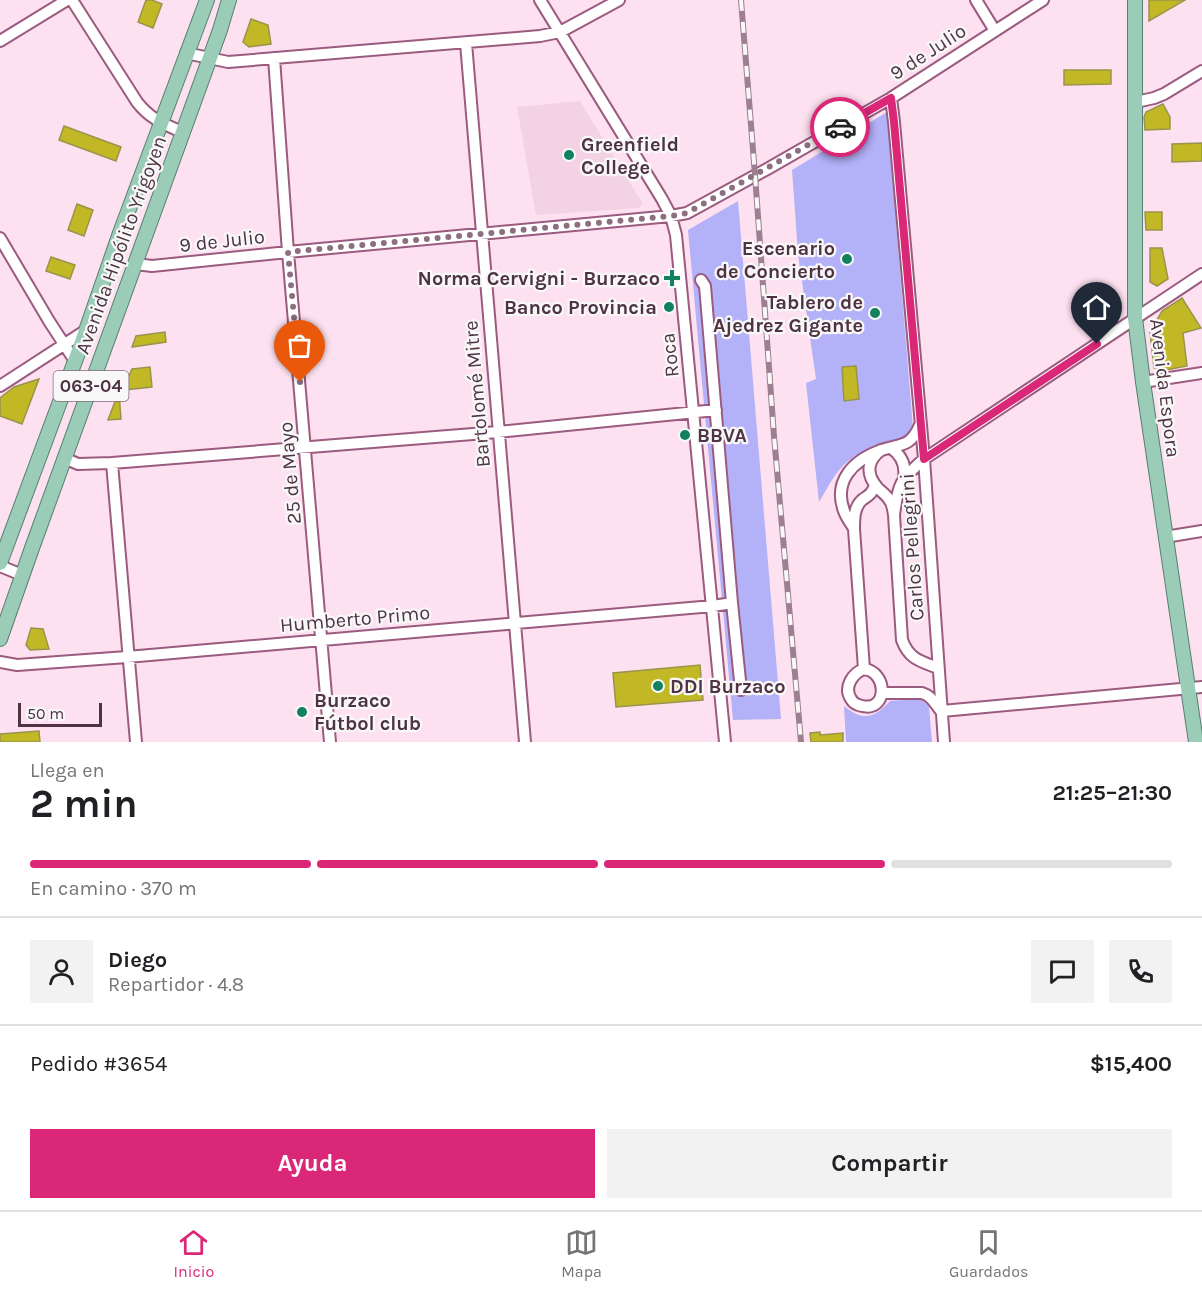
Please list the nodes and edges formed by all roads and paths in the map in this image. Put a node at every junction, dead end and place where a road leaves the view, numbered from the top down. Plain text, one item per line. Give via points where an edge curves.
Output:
1 (67, 0) edge
2 (72, 0) edge
3 (207, 0) edge
4 (229, 0) edge
5 (540, 0) edge
6 (619, 0) edge
7 (976, 0) edge
8 (1042, 0) edge
9 (1135, 0) edge
10 (995, 31) junction
11 (560, 32) junction
12 (0, 41) edge
13 (466, 43) junction
14 (186, 53) junction
15 (274, 58) junction
16 (210, 59) junction
17 (1202, 71) edge
18 (891, 98) junction
19 (1136, 102) junction
20 (161, 123) junction
21 (182, 132) junction
22 (671, 216) junction
23 (482, 233) junction
24 (0, 238) edge
25 (288, 252) junction
26 (136, 264) junction
27 (1202, 274) edge
28 (701, 280) dead end
29 (1135, 318) junction
30 (85, 331) junction
31 (64, 345) junction
32 (75, 361) junction
33 (1202, 373) edge
34 (1143, 382) junction
35 (0, 386) edge
36 (716, 410) junction
37 (693, 411) junction
38 (920, 424) junction
39 (498, 432) junction
40 (306, 448) junction
41 (886, 449) junction
42 (64, 458) junction
43 (924, 459) junction
44 (112, 463) junction
45 (902, 480) junction
46 (875, 485) junction
47 (869, 496) junction
48 (889, 500) junction
49 (894, 515) junction
50 (854, 529) junction
51 (1202, 531) edge
52 (1165, 537) junction
53 (0, 564) edge
54 (22, 575) junction
55 (732, 603) junction
56 (713, 606) junction
57 (514, 623) junction
58 (0, 639) edge
59 (322, 640) junction
60 (128, 657) junction
61 (0, 662) edge
62 (938, 668) junction
63 (864, 669) junction
64 (1195, 688) edge
65 (741, 690) dead end
66 (883, 693) junction
67 (942, 711) junction
68 (136, 742) edge
69 (330, 742) edge
70 (525, 742) edge
71 (725, 742) edge
72 (944, 742) edge
73 (1196, 742) edge

1 - 12 street
2 - 20 street via 137,102
3 - 14 main road, Avenida Hipólito Yrigoyen / 063-04
4 - 16 main road, Avenida Hipólito Yrigoyen / 063-04
5 - 11 street, Roca
6 - 11 street
7 - 10 street
8 - 10 street, 9 de Julio
9 - 19 main road, Avenida Espora
10 - 18 street, 9 de Julio
11 - 13 street
11 - 22 street, Roca
13 - 15 street
13 - 23 street, Bartolomé Mitre
14 - 16 street
14 - 20 main road, Avenida Hipólito Yrigoyen / 063-04
15 - 16 street via 228,62
15 - 25 street, 25 de Mayo
16 - 21 main road, Avenida Hipólito Yrigoyen / 063-04
17 - 19 street via 1164,94
18 - 22 street, 9 de Julio via 687,213
18 - 38 street, Carlos Pellegrini
19 - 29 main road, Avenida Espora
20 - 21 street
20 - 30 main road, Avenida Hipólito Yrigoyen / 063-04
21 - 26 main road, Avenida Hipólito Yrigoyen / 063-04
22 - 23 street, 9 de Julio
22 - 37 street, Roca
23 - 25 street, 9 de Julio
23 - 39 street, Bartolomé Mitre
24 - 31 street
25 - 26 street, 9 de Julio via 152,266
25 - 40 street, 25 de Mayo
26 - 42 main road, Avenida Hipólito Yrigoyen / 063-04
27 - 29 street
28 - 36 street via 705,286
29 - 34 main road, Avenida Espora
29 - 43 street
30 - 31 street
30 - 32 main road, Avenida Hipólito Yrigoyen / 063-04
31 - 32 street
31 - 35 street
32 - 53 main road, Avenida Hipólito Yrigoyen / 063-04
33 - 34 street
34 - 52 main road, Avenida Espora
36 - 37 street
36 - 55 street
37 - 39 street
37 - 56 street, Roca
38 - 41 street via 911,440
38 - 43 street, Carlos Pellegrini
39 - 40 street
39 - 57 street, Bartolomé Mitre
40 - 44 street
40 - 59 street, 25 de Mayo
41 - 45 street via 898,453 903,461
41 - 46 street via 873,457 870,466
41 - 50 street via 860,461 843,479 844,511
42 - 44 street via 78,464
42 - 54 main road, Avenida Hipólito Yrigoyen / 063-04
43 - 45 street
43 - 62 street, Carlos Pellegrini
44 - 60 street
45 - 46 street via 893,488
45 - 49 street
46 - 47 street
46 - 48 street
47 - 48 street
47 - 50 street via 858,506
48 - 49 street
49 - 62 street via 902,640 912,657
50 - 63 street
51 - 52 street
52 - 64 main road, Avenida Espora
53 - 54 street
54 - 58 main road, Avenida Hipólito Yrigoyen / 063-04
55 - 56 street, Humberto Primo
55 - 65 street
56 - 57 street, Humberto Primo
56 - 71 street, Roca
57 - 59 street, Humberto Primo
57 - 70 street, Bartolomé Mitre
59 - 60 street, Humberto Primo
59 - 69 street, 25 de Mayo
60 - 61 street, Humberto Primo via 17,665
60 - 68 street
62 - 67 street, Carlos Pellegrini
63 - 66 street via 877,675
63 - 66 street via 851,678 848,694 852,701 868,707
64 - 67 street
64 - 73 main road, Avenida Espora
66 - 67 street via 922,693
67 - 72 street, Carlos Pellegrini

